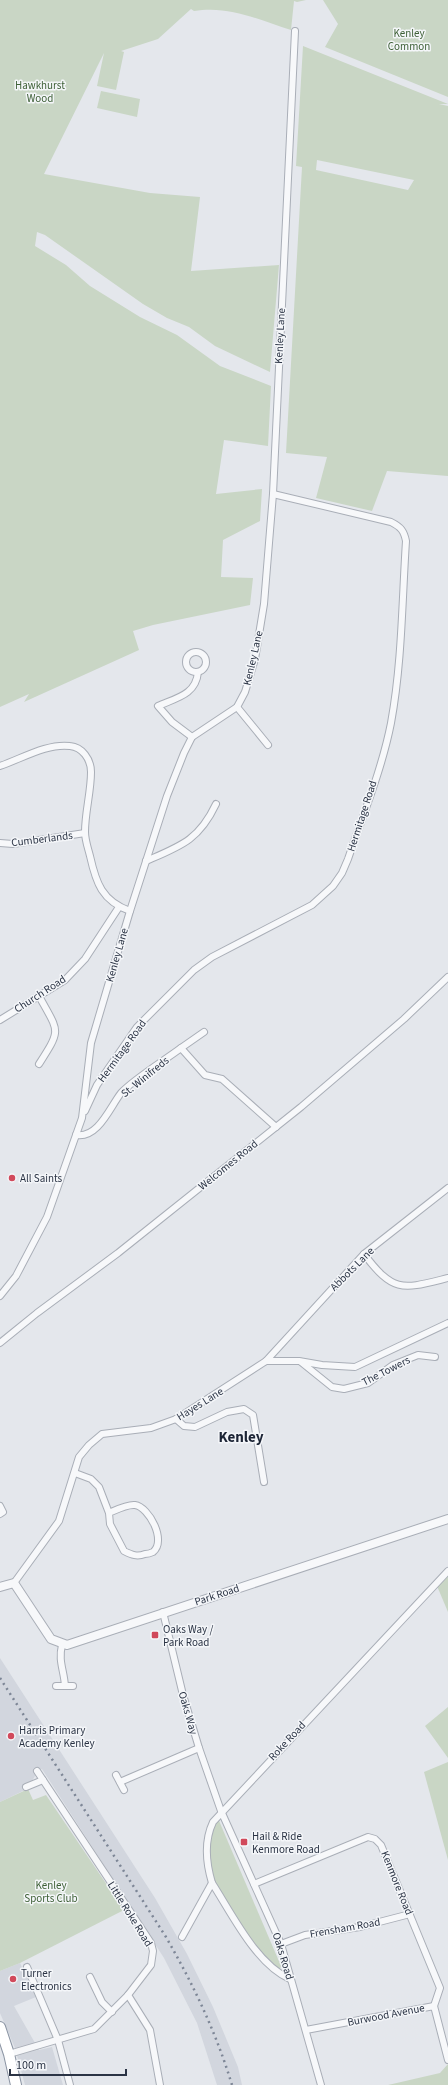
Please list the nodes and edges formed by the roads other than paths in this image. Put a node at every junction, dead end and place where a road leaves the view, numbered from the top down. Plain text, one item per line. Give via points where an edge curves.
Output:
1 (295, 31) dead end
2 (273, 494) junction
3 (198, 672) dead end
4 (237, 707) junction
5 (192, 737) junction
6 (268, 745) dead end
7 (0, 766) edge
8 (216, 804) dead end
9 (85, 833) junction
10 (0, 843) edge
11 (146, 861) junction
12 (119, 907) junction
13 (130, 910) junction
14 (448, 977) edge
15 (39, 996) junction
16 (0, 1020) edge
17 (204, 1032) dead end
18 (181, 1048) junction
19 (39, 1064) dead end
20 (82, 1118) junction
21 (276, 1127) junction
22 (76, 1135) junction
23 (448, 1188) edge
24 (364, 1254) junction
25 (448, 1278) edge
26 (0, 1296) edge
27 (447, 1324) edge
28 (0, 1343) edge
29 (435, 1356) dead end
30 (266, 1361) junction
31 (299, 1361) junction
32 (176, 1419) junction
33 (75, 1473) junction
34 (264, 1482) dead end
35 (0, 1506) edge
36 (109, 1513) junction
37 (0, 1514) edge
38 (448, 1519) edge
39 (448, 1571) edge
40 (14, 1583) junction
41 (0, 1587) edge
42 (163, 1612) junction
43 (62, 1645) junction
44 (56, 1686) dead end
45 (65, 1686) junction
46 (73, 1686) dead end
47 (199, 1748) junction
48 (37, 1771) dead end
49 (116, 1775) dead end
50 (42, 1780) junction
51 (120, 1782) junction
52 (26, 1787) dead end
53 (124, 1790) dead end
54 (221, 1812) junction
55 (212, 1884) junction
56 (254, 1884) junction
57 (410, 1914) junction
58 (182, 1938) dead end
59 (281, 1944) junction
60 (27, 1968) dead end
61 (90, 1977) dead end
62 (290, 1979) junction
63 (128, 1995) junction
64 (434, 2006) junction
65 (112, 2012) junction
66 (0, 2027) edge
67 (306, 2030) junction
68 (58, 2040) junction
69 (9, 2054) junction
70 (448, 2060) edge
71 (16, 2085) edge
72 (70, 2085) edge
73 (160, 2085) edge
74 (321, 2085) edge

1 - 2 street, Kenley Lane
2 - 4 street, Kenley Lane via 264,604 255,659 245,692
2 - 20 street, Hermitage Road via 391,522 400,526 404,532 406,541 399,670 385,746 348,860 333,886 312,905 194,970 136,1027 97,1085
3 - 5 street via 193,688 186,695 158,706 172,722
4 - 5 street, Kenley Lane
4 - 6 street
5 - 11 street, Kenley Lane via 167,796
7 - 9 street, Cumberlands via 60,746 69,746 83,752 91,772
8 - 11 street via 207,822 182,846
9 - 10 street, Cumberlands via 13,844
9 - 12 street, Cumberlands via 94,876 103,894
11 - 13 street, Kenley Lane
12 - 13 street, Cumberlands
12 - 15 street, Church Road via 86,959 65,980
13 - 20 street, Kenley Lane via 91,1043
14 - 21 street, Welcomes Road via 404,1019
15 - 16 street, Church Road
15 - 19 street via 56,1027 56,1038
17 - 18 street, St. Winifreds
18 - 21 street via 205,1075 222,1079
18 - 22 street, St. Winifreds via 122,1092 107,1116 88,1133
20 - 22 street, Kenley Lane
21 - 28 street, Welcomes Road
22 - 26 street, Kenley Lane via 47,1217 16,1276
23 - 24 street, Abbots Lane
24 - 25 street via 382,1276 400,1286 415,1286
24 - 30 street, Abbots Lane
27 - 31 street via 355,1367
29 - 31 street, The Towers via 418,1355 392,1365 368,1383 344,1389 332,1387
30 - 31 street
30 - 32 street, Hayes Lane
32 - 33 street, Hayes Lane via 151,1428 102,1434 88,1445 80,1457
32 - 34 street via 184,1426 195,1427 227,1412 244,1409 253,1415
33 - 36 street via 96,1482
33 - 40 street, Hayes Lane via 59,1521
35 - 37 street via 3,1512
36 - 36 street via 110,1524 124,1551 139,1556 153,1552 160,1537 147,1511 133,1504
38 - 42 street, Park Road
39 - 54 street, Roke Road
40 - 41 street
40 - 43 street via 51,1639
42 - 43 street, Park Road
42 - 47 street, Oaks Way
43 - 45 street via 60,1660
44 - 45 street
45 - 46 street
47 - 51 street
47 - 54 street, Oaks Way
48 - 50 street, Little Roke Road
49 - 51 street
50 - 52 street
50 - 63 street, Little Roke Road via 151,1944 153,1952 150,1965
51 - 53 street
54 - 55 street, Roke Road via 207,1834 208,1867
54 - 56 street, Oaks Road
55 - 58 street
55 - 62 street via 248,1940 278,1974
56 - 57 street, Kenmore Road via 368,1837 381,1845
56 - 59 street, Oaks Road
57 - 59 street, Frensham Road via 360,1927 305,1935
57 - 64 street, Kenmore Road via 440,1988
59 - 62 street, Oaks Road
60 - 68 street
61 - 65 street via 102,2002
62 - 67 street, Oaks Road
63 - 65 street, Little Roke Road
63 - 73 street via 150,2030
64 - 67 street, Burwood Avenue
64 - 70 street, Burwood Avenue
65 - 68 street, Little Roke Road via 94,2029
66 - 69 highway
67 - 74 street, Oaks Road
68 - 69 street, Little Roke Road
68 - 72 street
69 - 71 highway

